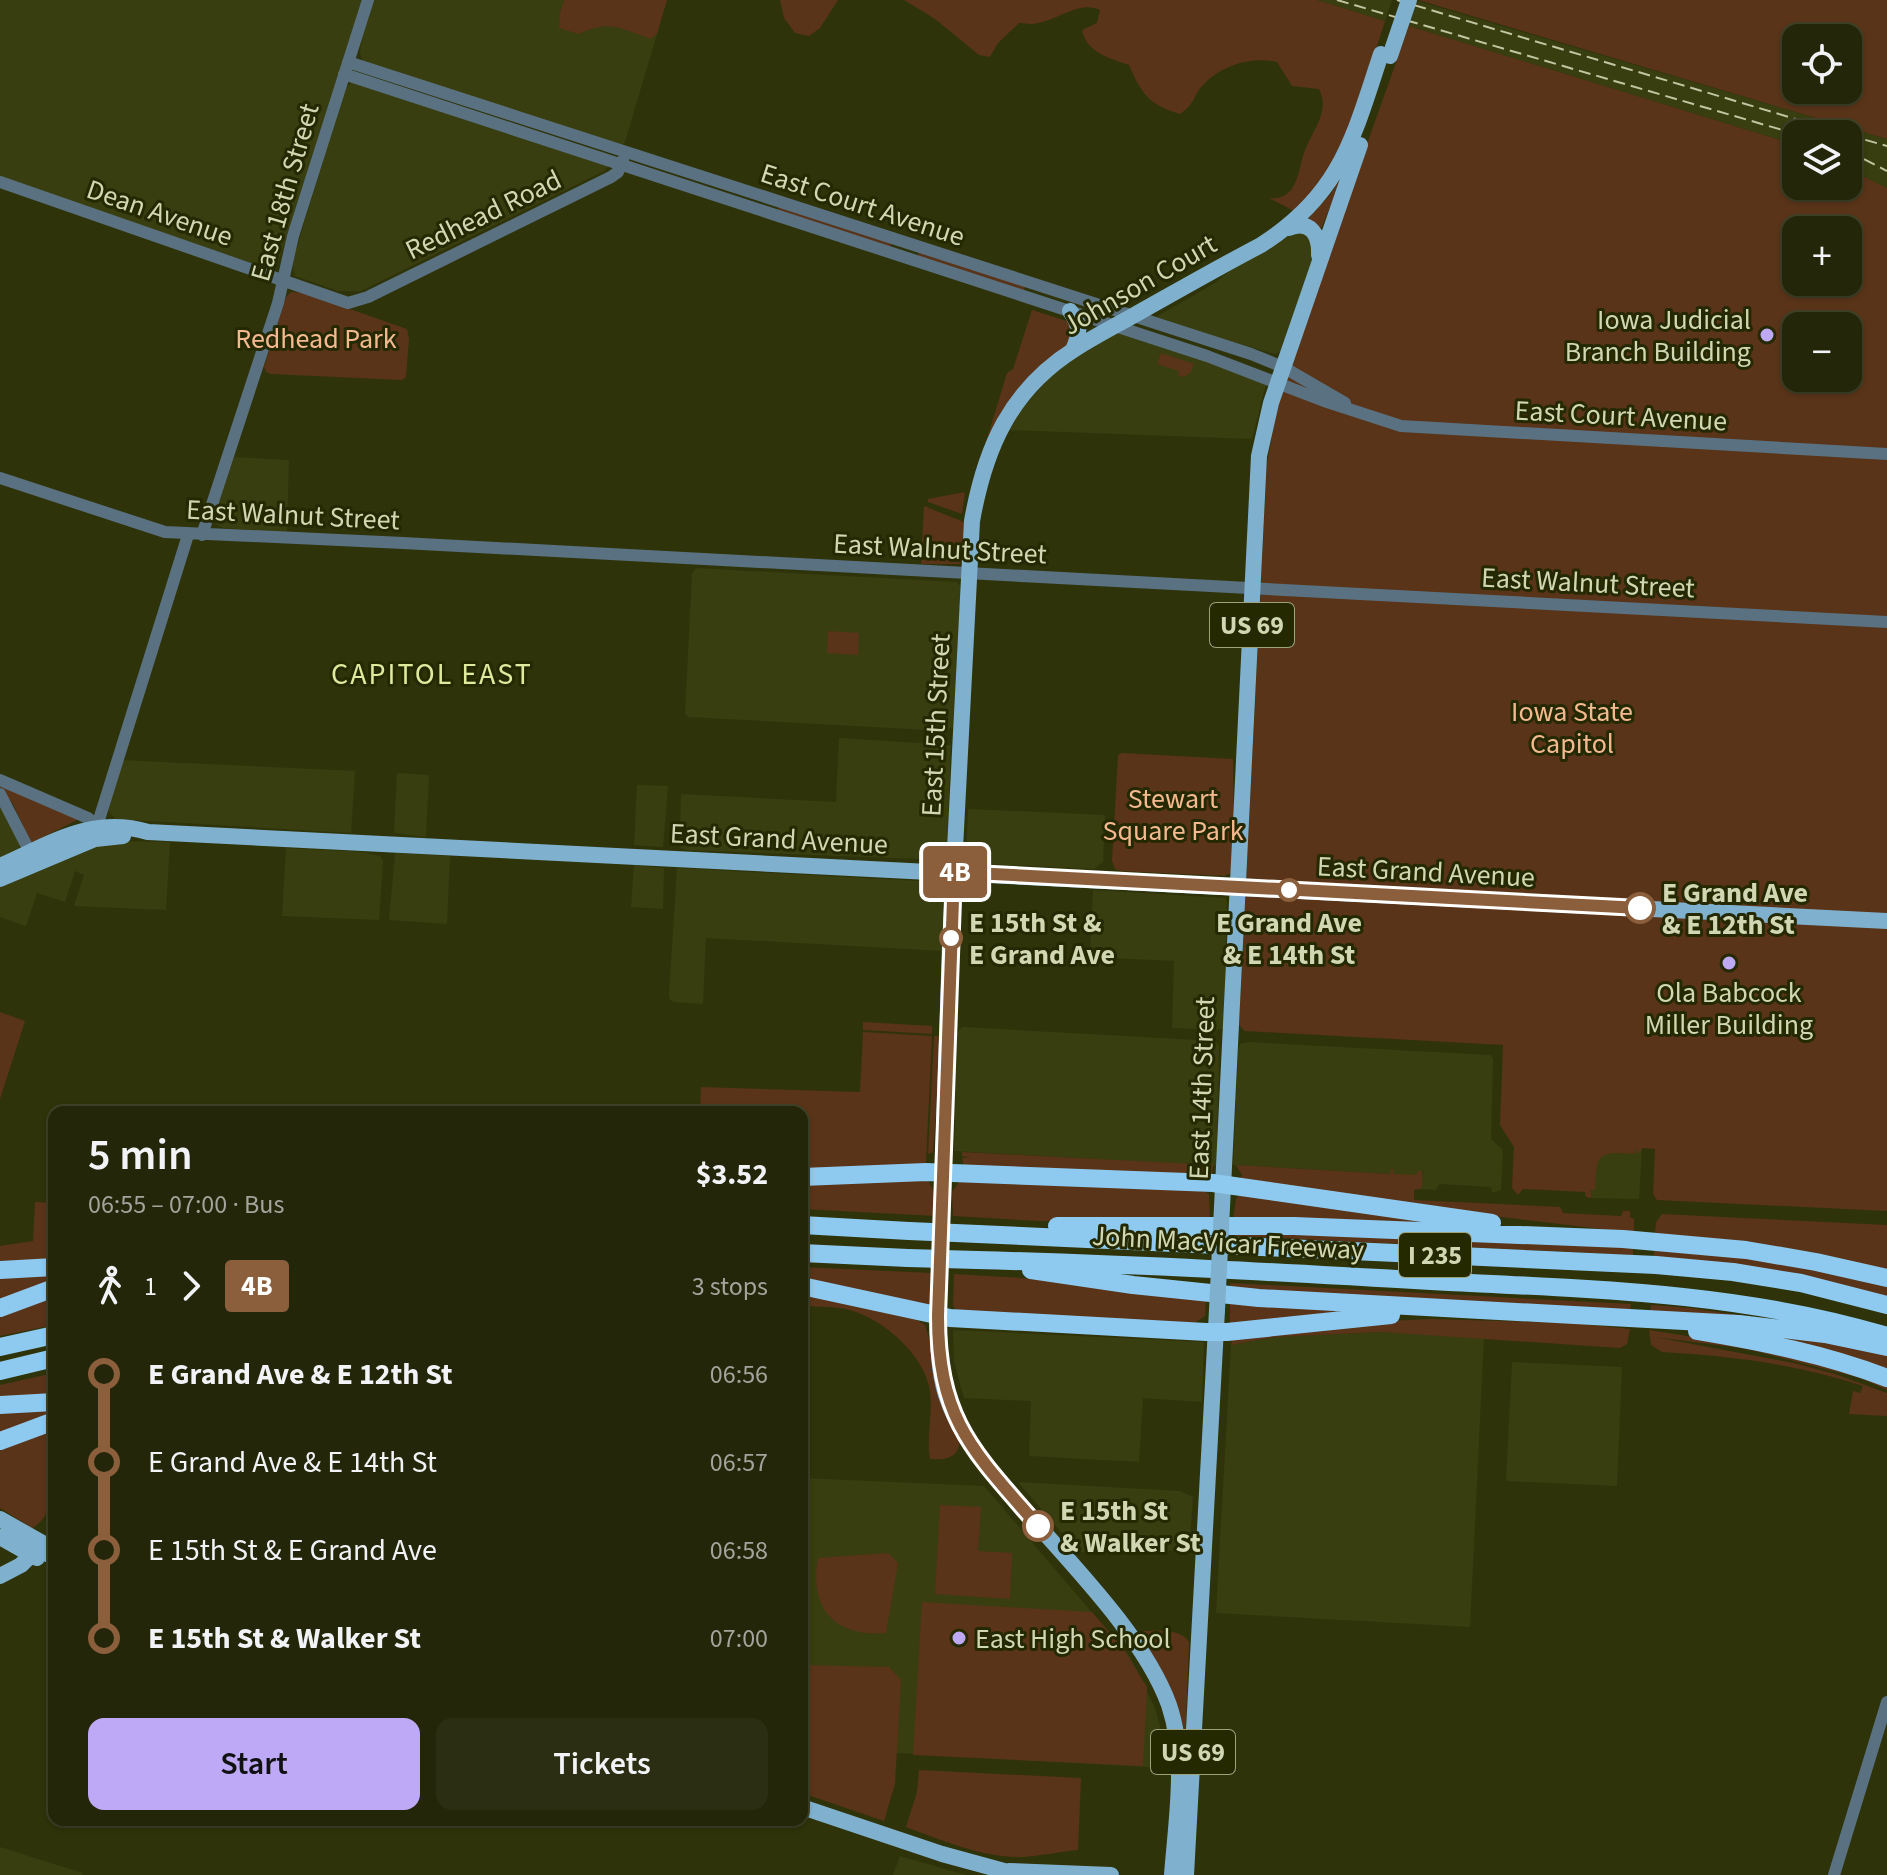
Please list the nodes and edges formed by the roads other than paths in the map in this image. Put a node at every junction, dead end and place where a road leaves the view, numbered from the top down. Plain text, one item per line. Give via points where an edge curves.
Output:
1 (368, 0) edge
2 (1398, 0) edge
3 (1409, 0) edge
4 (1385, 55) junction
5 (346, 68) junction
6 (624, 159) junction
7 (0, 182) edge
8 (1283, 231) junction
9 (1318, 265) junction
10 (282, 280) junction
11 (348, 303) joint
12 (1070, 311) junction
13 (1134, 316) junction
14 (1115, 326) junction
15 (1073, 350) junction
16 (1280, 374) junction
17 (1027, 390) joint
18 (1887, 454) edge
19 (0, 478) edge
20 (188, 535) junction
21 (202, 535) junction
22 (969, 574) junction
23 (1254, 588) junction
24 (1887, 622) edge
25 (0, 780) edge
26 (0, 794) edge
27 (98, 832) junction
28 (36, 857) junction
29 (0, 866) edge
30 (954, 872) junction
31 (0, 879) edge
32 (1238, 887) junction
33 (1887, 921) edge
34 (943, 1172) junction
35 (808, 1177) edge
36 (1223, 1184) junction
37 (808, 1225) edge
38 (978, 1234) junction
39 (1590, 1237) junction
40 (808, 1253) edge
41 (983, 1261) junction
42 (48, 1267) edge
43 (0, 1270) edge
44 (1887, 1279) edge
45 (808, 1287) edge
46 (48, 1290) edge
47 (1887, 1305) edge
48 (3, 1307) edge
49 (1497, 1310) junction
50 (1575, 1314) junction
51 (938, 1316) junction
52 (1216, 1332) junction
53 (48, 1336) edge
54 (1887, 1336) edge
55 (0, 1347) edge
56 (1887, 1347) edge
57 (48, 1359) edge
58 (0, 1371) edge
59 (1887, 1378) edge
60 (48, 1402) edge
61 (0, 1405) edge
62 (48, 1423) edge
63 (0, 1441) edge
64 (0, 1519) edge
65 (0, 1537) edge
66 (48, 1547) edge
67 (48, 1554) edge
68 (30, 1555) junction
69 (48, 1565) edge
70 (0, 1576) edge
71 (1887, 1702) edge
72 (808, 1809) edge
73 (1002, 1870) junction
74 (1019, 1875) edge
75 (1111, 1875) edge
76 (1172, 1875) edge
77 (1186, 1875) edge
78 (1834, 1875) edge

1 - 5 street, East 18th Street
2 - 4 main road, US 69
3 - 4 main road, US 69, bridge
4 - 8 main road, US 69 via 1338,169
4 - 9 main road, US 69
5 - 6 street, East Court Avenue
5 - 10 street, East 18th Street
6 - 11 street, Redhead Road via 611,177
6 - 12 street, East Court Avenue
6 - 13 street, East Court Avenue
7 - 10 street, Dean Avenue
8 - 9 main road via 1298,225 1312,229 1319,246
8 - 13 main road, Johnson Court / US 69
9 - 16 main road, East 14th Street / US 69
10 - 11 street, Dean Avenue
10 - 21 street, East 18th Street
12 - 14 street, East Court Avenue
12 - 15 main road via 1079,328
13 - 14 main road, Johnson Court / US 69
13 - 16 street, East Court Avenue
14 - 15 main road, Johnson Court / US 69
14 - 16 street, East Court Avenue
15 - 17 main road, Johnson Court / US 69
16 - 18 street, East Court Avenue via 1328,391 1354,410 1409,427
16 - 23 main road, East 14th Street / US 69 via 1259,456
17 - 22 main road, East 15th Street / US 69 via 1007,417 982,469
19 - 20 street, East Walnut Street via 138,525
20 - 21 street, East Walnut Street
20 - 27 street
21 - 22 street, East Walnut Street
22 - 23 street, East Walnut Street
22 - 30 main road, East 15th Street / US 69
23 - 24 street, East Walnut Street
23 - 32 main road, East 14th Street / US 69
25 - 27 street via 81,815
26 - 28 street
27 - 28 main road, East Grand Avenue
27 - 30 main road, East Grand Avenue
28 - 29 main road
28 - 31 main road
30 - 32 main road, East Grand Avenue
30 - 34 main road, East 15th Street / US 69
32 - 33 main road, East Grand Avenue
32 - 36 main road, East 14th Street / US 69
34 - 35 highway
34 - 36 highway
34 - 51 main road, East 15th Street / US 69
36 - 39 highway
36 - 52 main road, East 14th Street / US 69, bridge
37 - 38 highway, John MacVicar Freeway / I 235, bridge
38 - 39 highway via 1157,1224
38 - 47 highway, John MacVicar Freeway / I 235 via 1656,1265 1801,1283
39 - 44 highway via 1746,1250
40 - 41 highway, John MacVicar Freeway / I 235, bridge
41 - 49 highway via 1201,1292
41 - 54 highway, John MacVicar Freeway / I 235 via 1617,1289 1747,1304
42 - 43 highway
45 - 51 highway
46 - 48 highway
49 - 50 highway
49 - 52 highway
50 - 56 highway via 1780,1327
50 - 59 highway via 1780,1346
51 - 52 highway
51 - 76 main road, US 69 via 945,1392 963,1432 1121,1623 1169,1706 1179,1758
52 - 77 main road, East 14th Street / US 69
53 - 55 highway
57 - 58 highway
60 - 61 highway
62 - 63 highway
64 - 66 main road
65 - 68 main road
67 - 68 main road via 37,1549
68 - 69 main road
68 - 70 main road
71 - 78 street
72 - 73 main road
73 - 74 main road
73 - 75 main road

